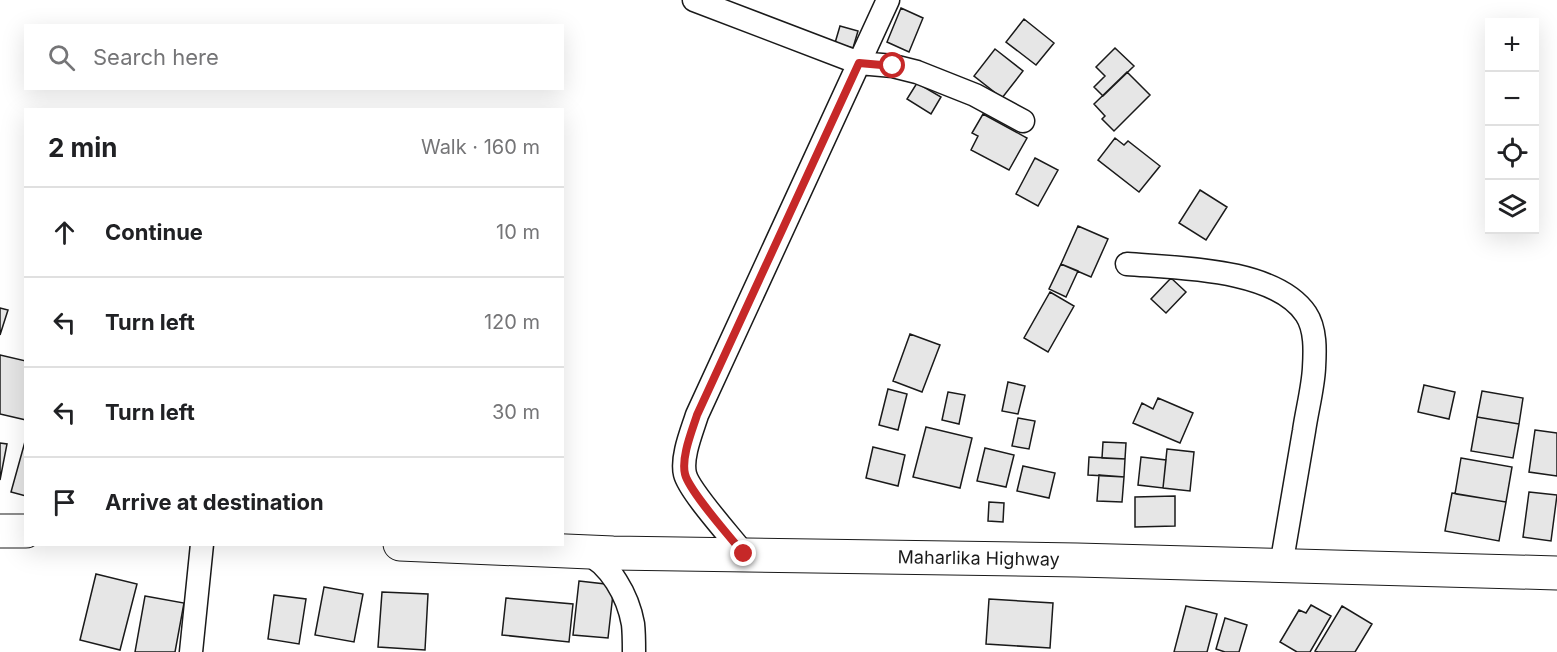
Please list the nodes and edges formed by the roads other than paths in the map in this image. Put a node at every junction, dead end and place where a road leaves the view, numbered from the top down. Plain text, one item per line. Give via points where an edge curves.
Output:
1 (694, 0) edge
2 (888, 0) edge
3 (859, 63) junction
4 (1023, 121) dead end
5 (1127, 264) dead end
6 (0, 531) edge
7 (24, 531) edge
8 (202, 546) edge
9 (450, 546) edge
10 (598, 552) junction
11 (744, 554) junction
12 (1281, 566) junction
13 (1557, 573) edge
14 (191, 652) edge
15 (634, 652) edge

1 - 3 street
2 - 3 street
3 - 4 street via 917,72 975,95
3 - 11 street via 697,415 687,448 685,474
5 - 12 street via 1209,270 1246,279 1274,289 1307,315 1314,332 1314,369
6 - 7 highway
8 - 14 street
9 - 10 highway, Maharlika Highway
10 - 11 highway, Maharlika Highway
10 - 15 street via 596,557 624,595 633,623
11 - 12 highway, Maharlika Highway
12 - 13 highway, Maharlika Highway

